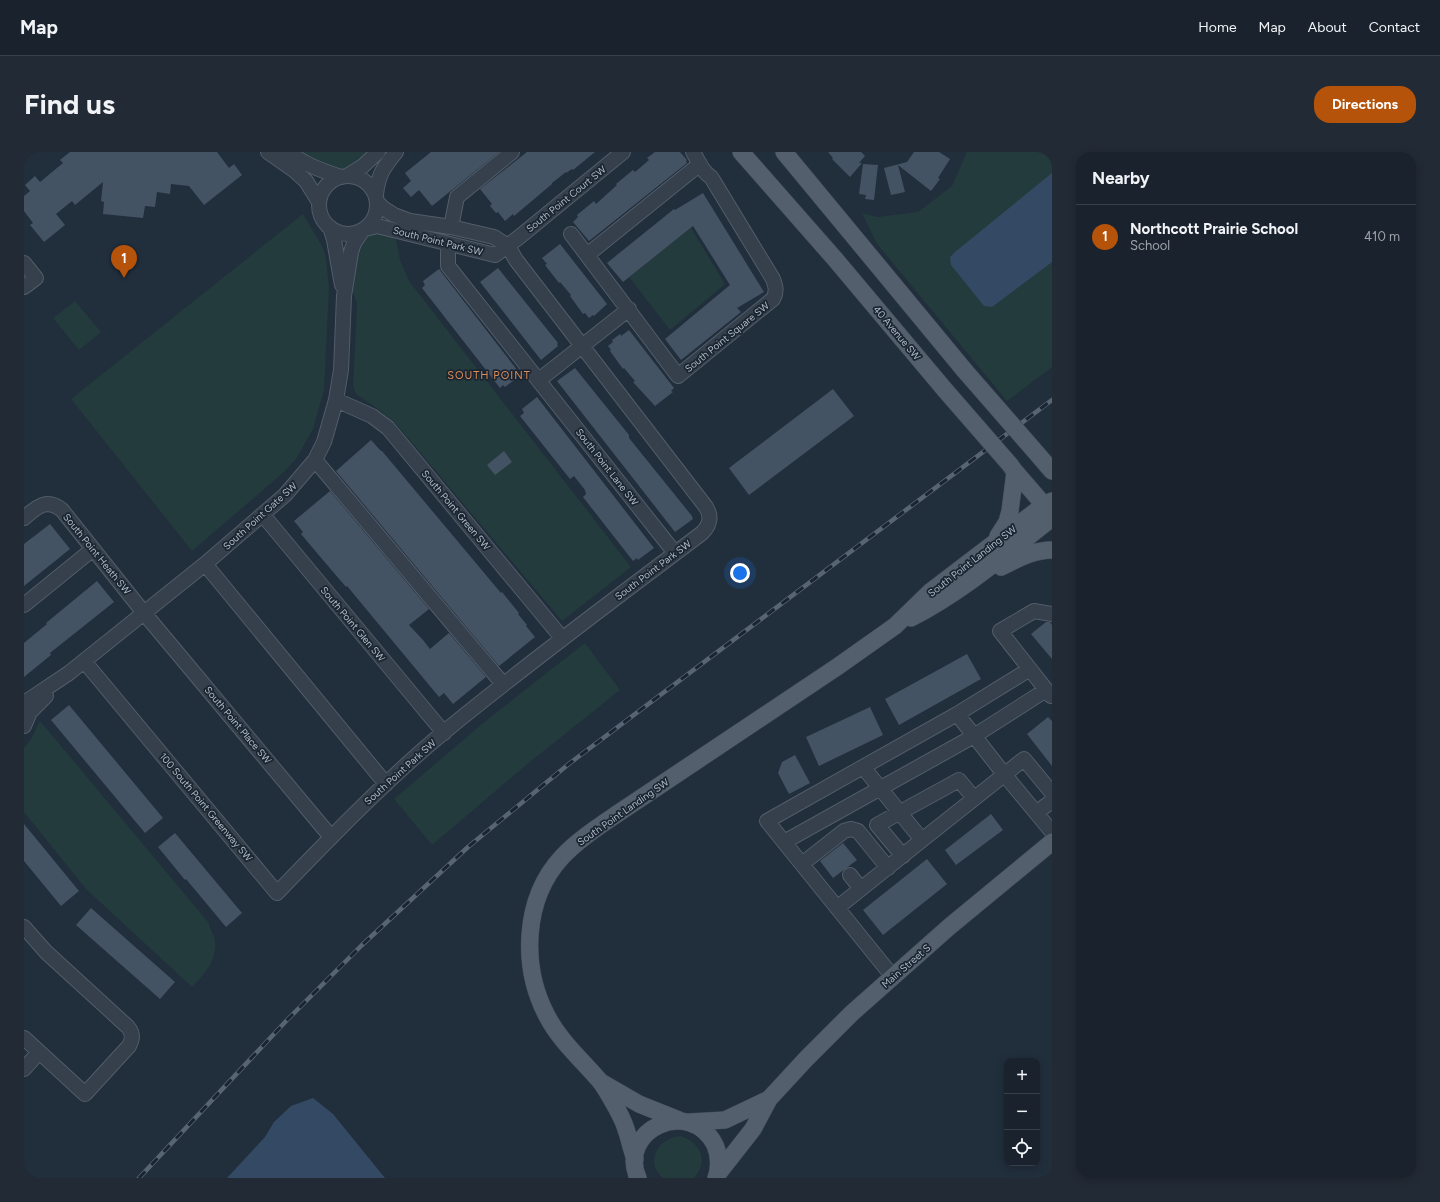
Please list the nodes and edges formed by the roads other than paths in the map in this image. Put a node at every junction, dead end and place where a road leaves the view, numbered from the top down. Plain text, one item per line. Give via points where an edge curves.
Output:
1 (268, 152) edge
2 (288, 152) edge
3 (378, 152) edge
4 (396, 152) edge
5 (512, 152) edge
6 (623, 152) edge
7 (741, 152) edge
8 (784, 154) edge
9 (697, 158) edge
10 (344, 176) junction
11 (377, 199) junction
12 (319, 202) junction
13 (330, 227) junction
14 (451, 227) junction
15 (364, 230) junction
16 (571, 234) dead end
17 (508, 246) junction
18 (448, 250) dead end
19 (587, 255) junction
20 (24, 263) edge
21 (24, 288) edge
22 (344, 296) junction
23 (629, 309) junction
24 (582, 347) junction
25 (539, 380) junction
26 (336, 400) junction
27 (315, 460) junction
28 (1013, 470) junction
29 (1052, 471) edge
30 (1050, 509) edge
31 (262, 515) junction
32 (24, 518) edge
33 (994, 543) junction
34 (93, 549) junction
35 (1052, 550) edge
36 (675, 553) junction
37 (205, 564) junction
38 (968, 582) junction
39 (24, 605) edge
40 (144, 613) junction
41 (1052, 614) edge
42 (895, 626) junction
43 (562, 638) junction
44 (84, 661) junction
45 (1030, 670) junction
46 (69, 673) junction
47 (503, 684) junction
48 (1049, 693) edge
49 (24, 703) edge
50 (957, 714) junction
51 (24, 726) edge
52 (444, 732) junction
53 (974, 736) junction
54 (863, 767) junction
55 (1004, 774) junction
56 (386, 784) junction
57 (879, 789) junction
58 (1052, 793) edge
59 (974, 798) junction
60 (1052, 801) edge
61 (899, 812) junction
62 (1036, 813) junction
63 (1052, 832) edge
64 (331, 837) junction
65 (922, 840) junction
66 (784, 842) junction
67 (1052, 842) edge
68 (903, 856) junction
69 (802, 864) junction
70 (888, 868) junction
71 (850, 875) dead end
72 (861, 889) junction
73 (837, 908) junction
74 (24, 927) edge
75 (893, 977) junction
76 (24, 1038) edge
77 (39, 1052) junction
78 (24, 1068) edge
79 (600, 1081) junction
80 (769, 1099) junction
81 (684, 1121) junction
82 (635, 1159) junction
83 (716, 1177) edge
84 (638, 1178) edge

1 - 12 street via 306,181
2 - 10 street via 316,169
3 - 10 street via 363,166
4 - 11 street via 382,171 378,181
5 - 14 street via 457,197
6 - 17 street, South Point Court SW
7 - 28 main road, 40 Avenue SW, bridge
8 - 29 main road, bridge
9 - 19 street, South Point Square SW
9 - 23 street, South Point Square SW via 773,280 776,293 773,299 678,376
10 - 11 street via 365,181 372,187
10 - 12 street via 326,186
11 - 14 street, South Point Park SW via 383,208 394,215 410,221
11 - 15 street via 375,217
12 - 13 street via 320,213
13 - 15 street via 345,234
13 - 22 street, South Point Gate SW
14 - 17 street, South Point Park SW via 494,237
15 - 17 street, South Point Park SW via 377,226 495,255
15 - 22 street, South Point Gate SW via 351,252
16 - 19 street, South Point Square SW
17 - 24 street, South Point Park SW
18 - 25 street, South Point Lane SW via 448,266
19 - 23 street, South Point Square SW
20 - 21 street via 36,278
22 - 26 street, South Point Gate SW via 341,370
23 - 24 street
24 - 25 street
24 - 36 street, South Point Park SW via 708,510 710,520 705,530
25 - 36 street, South Point Lane SW
26 - 27 street, South Point Gate SW via 324,442
26 - 43 street, South Point Green SW via 372,416 388,428
27 - 31 street, South Point Gate SW via 285,495
27 - 47 street
28 - 30 main road, 40 Avenue SW
28 - 33 main road via 1010,511 1007,522
30 - 33 main road, South Point Landing SW
30 - 38 main road, South Point Landing SW
31 - 37 street, South Point Gate SW
31 - 52 street, South Point Glen SW
32 - 34 street, South Point Heath SW via 40,506 57,506
33 - 42 main road, South Point Landing SW via 930,592
34 - 39 street
34 - 40 street, South Point Heath SW
35 - 38 main road via 1039,550 1028,554
36 - 43 street, South Point Park SW
37 - 40 street, South Point Gate SW
37 - 56 street
38 - 42 main road, South Point Landing SW via 934,606
40 - 44 street, South Point Gate SW
40 - 64 street, South Point Place SW
41 - 45 street via 1034,611 1000,631
42 - 79 main road, South Point Landing SW via 587,835 562,857 544,880 535,906 530,933 530,967 537,993 547,1017 560,1036 575,1056
43 - 47 street, South Point Park SW
44 - 46 street, South Point Gate SW
44 - 64 street, 100 South Point Greenway SW via 277,893
45 - 48 street
45 - 50 street
46 - 49 street, South Point Gate SW
46 - 51 street, South Point Gate SW via 30,712
47 - 52 street, South Point Park SW
48 - 53 street
50 - 53 street
50 - 54 street
52 - 56 street, South Point Park SW
53 - 55 street
53 - 57 street
54 - 57 street
54 - 66 street via 767,821
55 - 58 street via 1024,759
55 - 59 street
55 - 62 street
56 - 64 street, South Point Park SW
57 - 61 street
57 - 66 street
59 - 61 street via 959,780
59 - 65 street
60 - 62 street
61 - 65 street
61 - 68 street via 877,824
62 - 63 street
65 - 68 street
66 - 69 street
67 - 75 main road, Main Street S
68 - 70 street
69 - 70 street via 851,828 858,831
69 - 73 street
70 - 72 street
71 - 72 street
72 - 73 street
73 - 75 street
74 - 77 street via 46,952 132,1033 130,1044 85,1094
75 - 80 main road, Main Street S via 852,1013
76 - 77 street
77 - 78 street
79 - 81 main road, South Point Landing SW via 639,1104
79 - 82 main road, South Point Landing SW via 622,1119
80 - 81 main road, Main Street S via 725,1120
80 - 83 main road, Main Street S via 753,1129
81 - 82 main road via 666,1122 654,1127 637,1147
81 - 83 main road via 701,1128 711,1137 717,1149 719,1162
82 - 84 main road, South Point Landing SW

